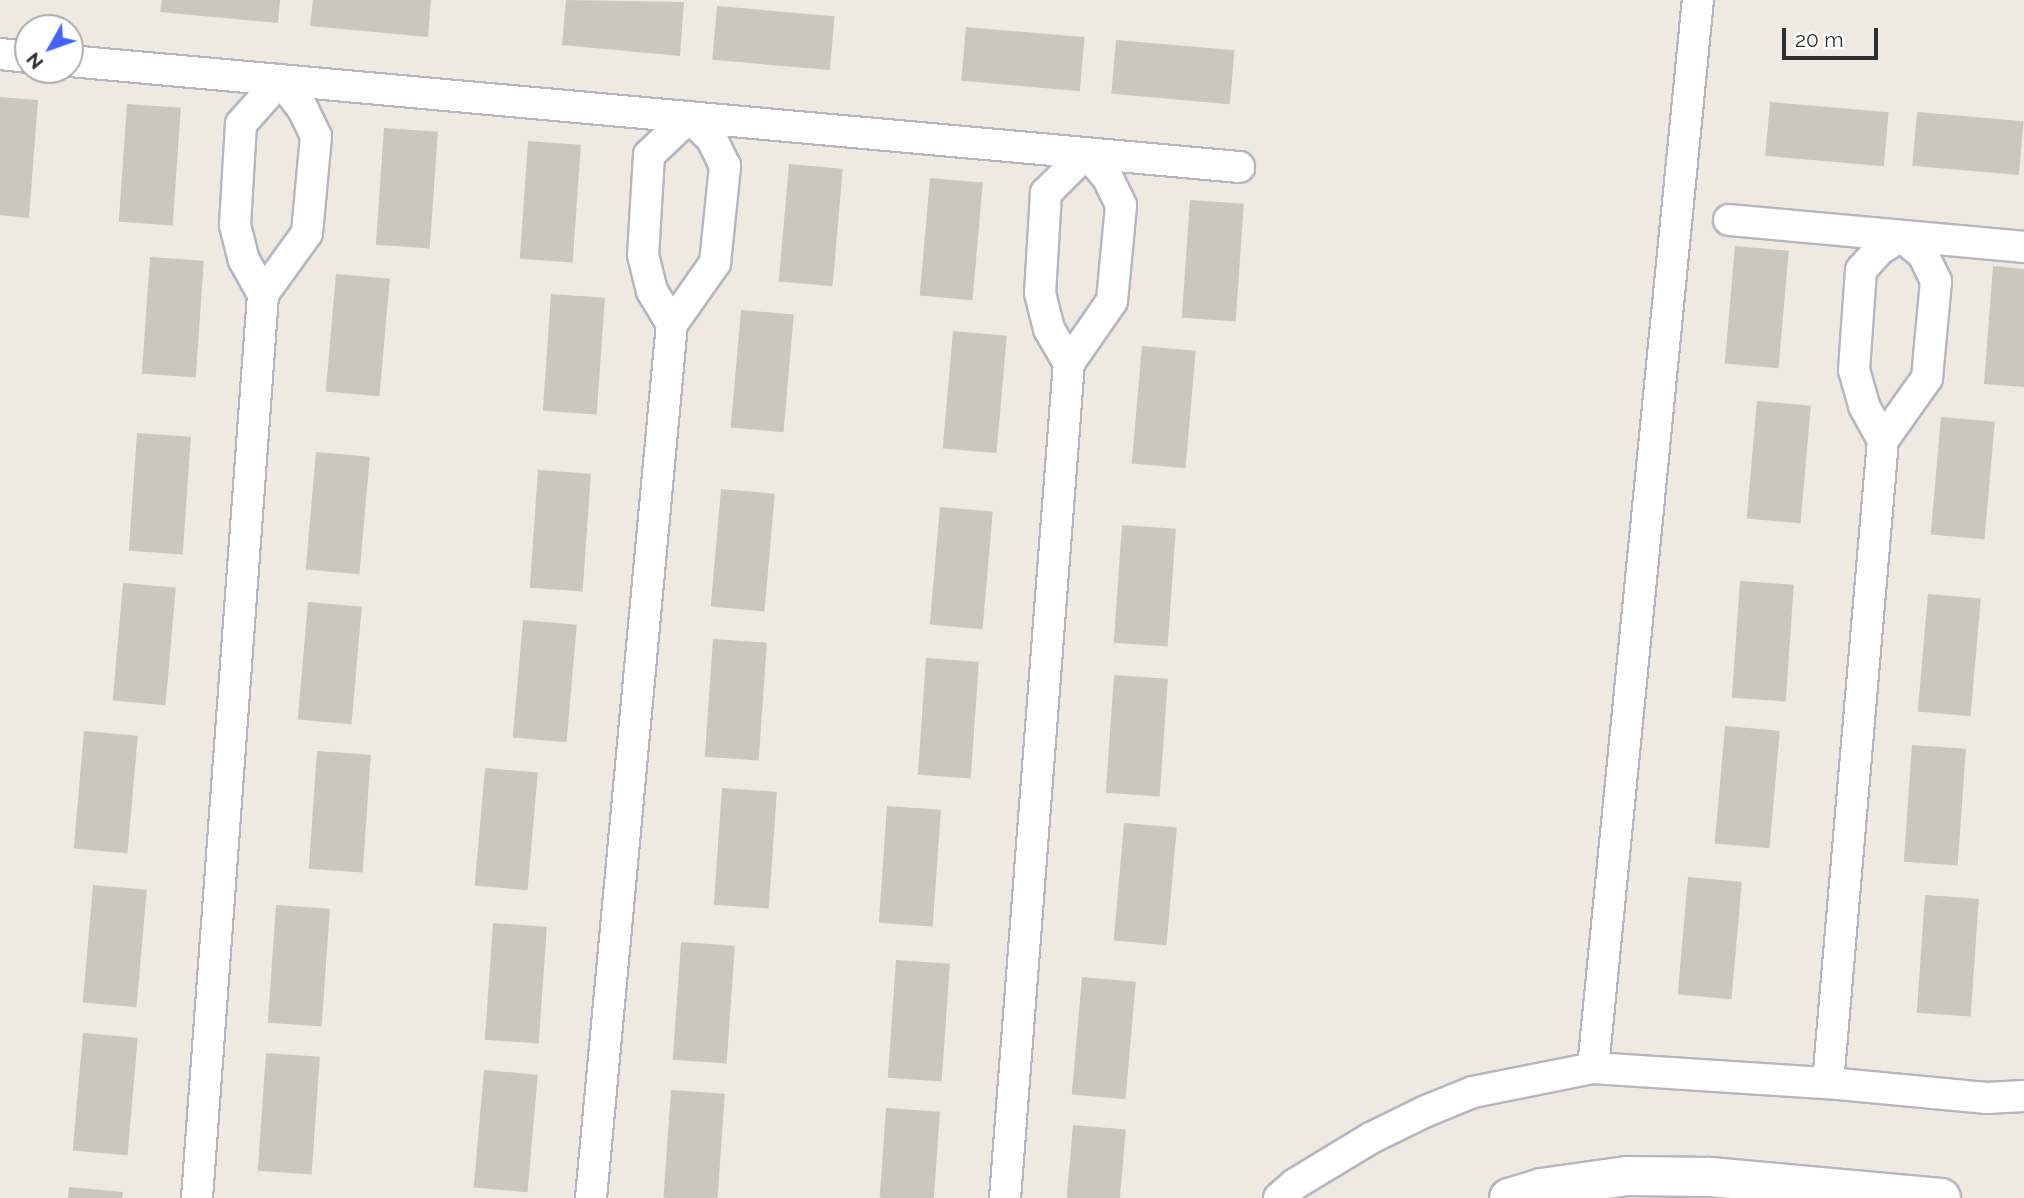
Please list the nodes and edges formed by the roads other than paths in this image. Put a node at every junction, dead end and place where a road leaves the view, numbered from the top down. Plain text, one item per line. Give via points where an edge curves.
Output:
1 (1698, 0) edge
2 (84, 62) edge
3 (280, 80) junction
4 (690, 117) junction
5 (1086, 153) junction
6 (1239, 167) dead end
7 (1729, 220) dead end
8 (1901, 236) junction
9 (2024, 247) edge
10 (263, 294) junction
11 (672, 324) junction
12 (1069, 363) junction
13 (1883, 440) junction
14 (1593, 1068) junction
15 (1828, 1083) junction
16 (2024, 1096) edge
17 (197, 1198) edge
18 (591, 1198) edge
19 (1005, 1198) edge
20 (1279, 1198) edge
21 (1509, 1198) edge
22 (1941, 1198) edge

1 - 14 street
2 - 3 street
3 - 4 street
3 - 10 street via 241,124 235,225 244,260
3 - 10 street via 303,109 316,136 307,233
4 - 5 street
4 - 11 street via 649,155 643,255 652,291
4 - 11 street via 712,139 724,166 715,263
5 - 6 street
5 - 12 street via 1046,193 1040,293 1049,329
5 - 12 street via 1108,178 1121,205 1112,301
7 - 8 street
8 - 9 street
8 - 13 street via 1880,249 1861,270 1854,370 1864,406
8 - 13 street via 1923,254 1936,281 1927,378
10 - 17 street
11 - 18 street
12 - 19 street
13 - 15 street
14 - 15 street
14 - 20 street via 1473,1093 1424,1112 1371,1138
15 - 16 street via 1987,1098
21 - 22 main road via 1541,1188 1628,1176 1710,1177

